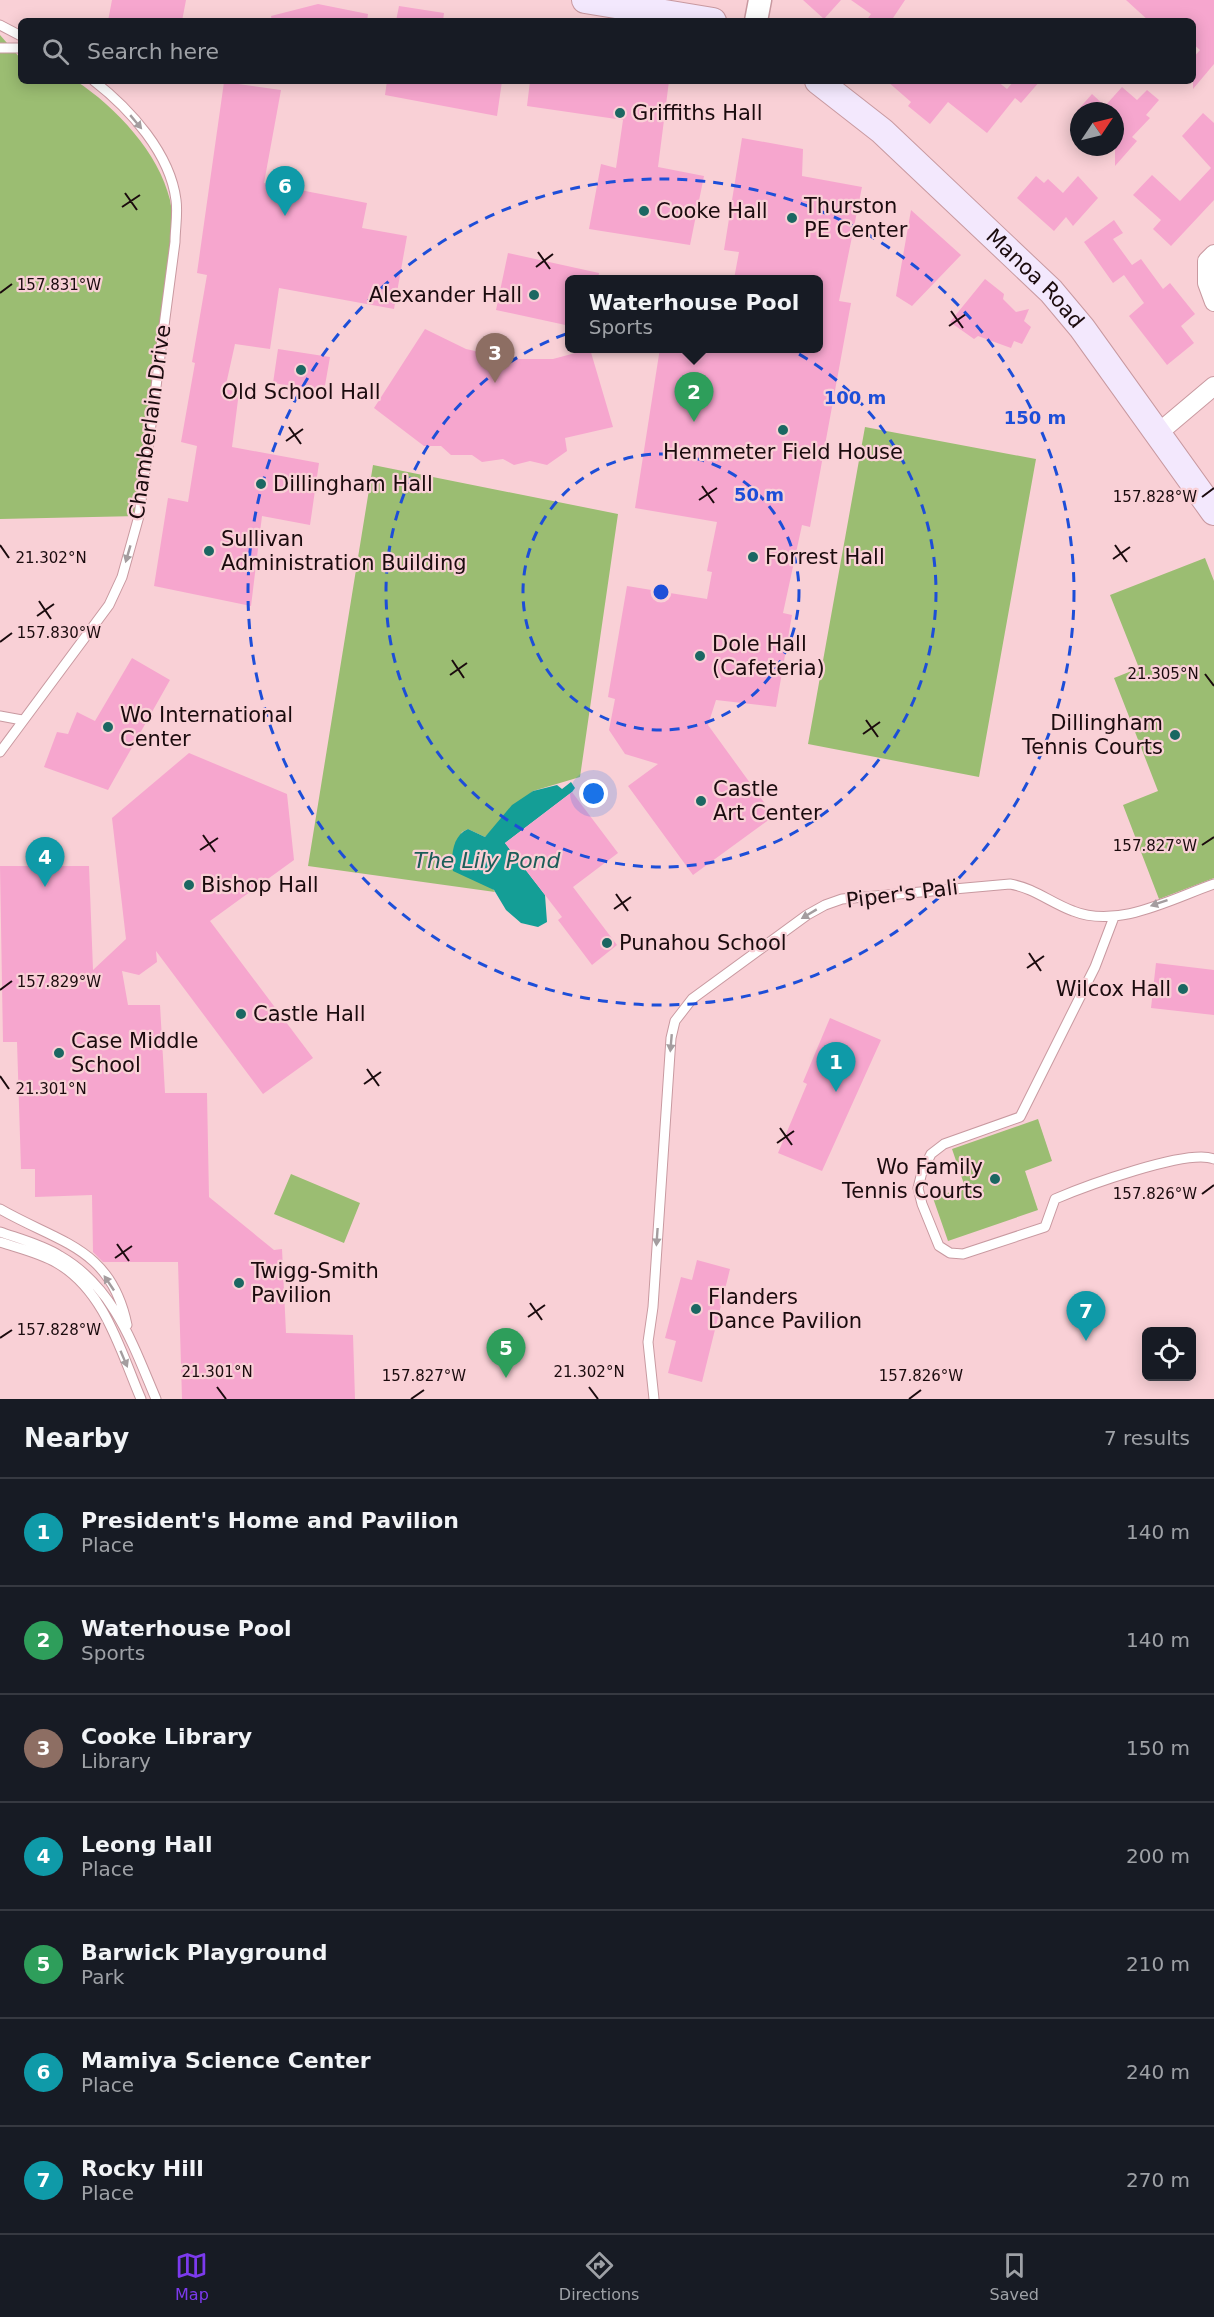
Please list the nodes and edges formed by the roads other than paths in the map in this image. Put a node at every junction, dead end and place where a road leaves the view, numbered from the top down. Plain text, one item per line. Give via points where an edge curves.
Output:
1 (585, 0) edge
2 (760, 0) edge
3 (695, 18) edge
4 (757, 18) edge
5 (0, 25) edge
6 (18, 34) edge
7 (0, 48) edge
8 (18, 48) edge
9 (98, 84) edge
10 (822, 84) edge
11 (1214, 254) edge
12 (1214, 302) edge
13 (1214, 386) edge
14 (1157, 434) junction
15 (1214, 512) edge
16 (0, 716) edge
17 (22, 720) junction
18 (0, 752) edge
19 (1214, 884) edge
20 (1114, 917) junction
21 (1214, 1160) edge
22 (0, 1209) edge
23 (0, 1232) edge
24 (0, 1242) edge
25 (129, 1337) junction
26 (141, 1399) edge
27 (156, 1399) edge
28 (654, 1399) edge

1 - 3 main road
2 - 4 street
5 - 6 lane
7 - 8 lane
9 -> 17 lane, Chamberlain Drive via 141,127 169,176 176,201 175,242 139,516 122,577 100,618
10 - 14 main road, Manoa Road via 882,131 1052,291
11 - 12 street via 1208,261 1207,283
13 - 14 street
14 - 15 main road, Manoa Road
16 - 17 lane
17 - 18 lane, Chamberlain Drive
19 -> 20 lane, Piper's Pali
20 - 21 lane via 1095,967 1020,1117 944,1144 931,1154 918,1188 933,1234 939,1246 950,1253 963,1254 1045,1227 1055,1199 1085,1186 1183,1158
20 -> 28 lane, Piper's Pali via 1075,912 1032,890 1010,884 842,899 807,915 685,1005 671,1038 648,1342
25 -> 22 lane via 122,1303 87,1256 59,1236
23 - 25 lane via 58,1254 78,1267 112,1302
24 -> 26 lane via 54,1261 91,1292
25 - 27 lane

